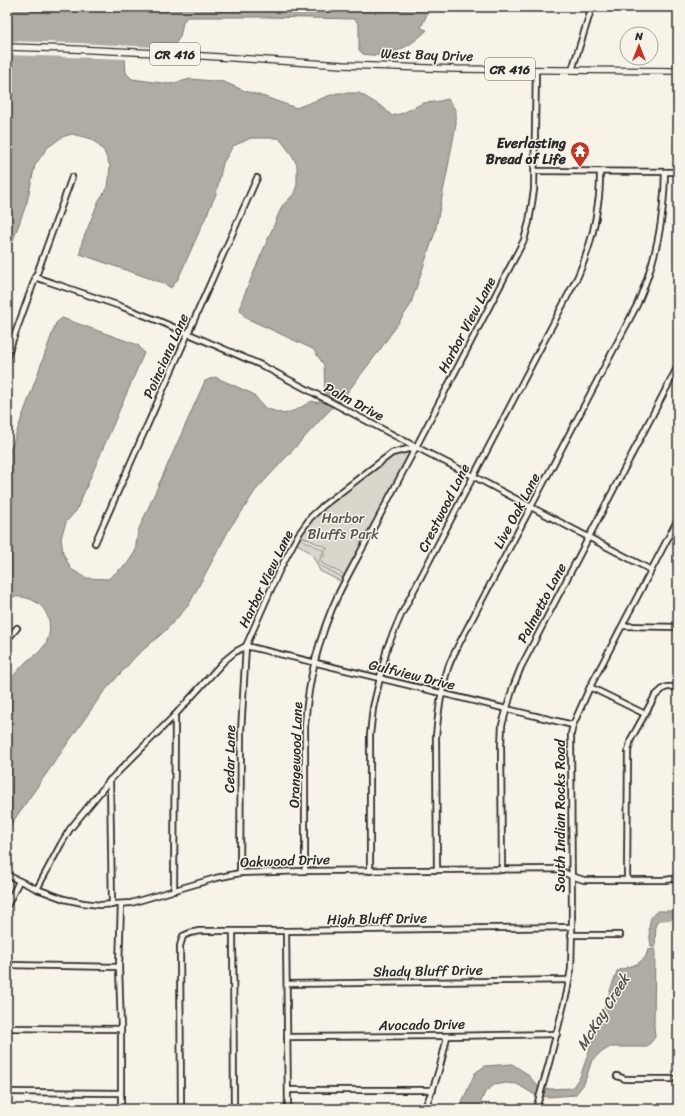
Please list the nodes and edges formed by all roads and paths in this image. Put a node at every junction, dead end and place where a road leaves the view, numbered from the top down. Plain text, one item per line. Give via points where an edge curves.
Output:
1 (592, 7) edge
2 (7, 48) edge
3 (536, 70) junction
4 (572, 70) junction
5 (678, 71) edge
6 (535, 171) junction
7 (600, 172) junction
8 (665, 172) junction
9 (678, 172) edge
10 (72, 177) dead end
11 (257, 178) dead end
12 (35, 277) junction
13 (188, 333) junction
14 (7, 356) edge
15 (678, 366) edge
16 (416, 447) junction
17 (473, 476) junction
18 (531, 508) junction
19 (678, 519) edge
20 (589, 538) junction
21 (95, 543) dead end
22 (651, 570) junction
23 (623, 626) junction
24 (678, 627) edge
25 (17, 628) dead end
26 (7, 640) edge
27 (246, 646) junction
28 (315, 663) junction
29 (379, 679) junction
30 (590, 687) junction
31 (678, 687) edge
32 (441, 694) junction
33 (506, 710) junction
34 (645, 714) junction
35 (175, 715) junction
36 (573, 725) junction
37 (110, 780) junction
38 (437, 870) junction
39 (502, 870) junction
40 (305, 871) junction
41 (370, 871) junction
42 (240, 873) junction
43 (7, 875) edge
44 (572, 876) junction
45 (678, 878) edge
46 (628, 880) junction
47 (19, 881) junction
48 (37, 890) junction
49 (174, 891) junction
50 (121, 904) junction
51 (112, 905) junction
52 (7, 906) edge
53 (572, 927) junction
54 (233, 931) junction
55 (286, 931) junction
56 (571, 935) junction
57 (620, 935) dead end
58 (7, 965) edge
59 (119, 967) junction
60 (569, 980) junction
61 (287, 984) junction
62 (7, 1028) edge
63 (121, 1029) junction
64 (557, 1034) junction
65 (447, 1036) junction
66 (287, 1037) junction
67 (617, 1076) dead end
68 (678, 1079) edge
69 (288, 1090) junction
70 (433, 1090) junction
71 (7, 1092) edge
72 (120, 1093) junction
73 (121, 1109) edge
74 (181, 1109) edge
75 (234, 1109) edge
76 (288, 1109) edge
77 (424, 1109) edge
78 (536, 1109) edge

1 - 4 street
2 - 3 main road, West Bay Drive / CR 416 via 73,49 343,65
3 - 4 main road, West Bay Drive / CR 416
3 - 6 street, Harbor View Lane
4 - 5 main road, West Bay Drive / CR 416
6 - 7 street
6 - 16 street, Harbor View Lane via 532,206 524,240
7 - 8 street
7 - 17 street, Crestwood Lane via 595,226 584,263
8 - 9 street
8 - 18 street, Live Oak Lane via 663,212 647,282
10 - 12 street
11 - 13 street, Poinciana Lane
12 - 13 street, Palm Drive
12 - 14 street
13 - 16 street, Palm Drive via 261,366
13 - 21 street, Poinciana Lane
15 - 20 street, Palmetto Lane
16 - 17 street, Palm Drive
16 - 27 street, Harbor View Lane via 392,453 311,517 298,535 279,571
16 - 28 street, Orangewood Lane via 338,594
17 - 18 street, Palm Drive
17 - 29 street, Crestwood Lane via 401,615 387,648
18 - 20 street, Palm Drive
18 - 32 street, Live Oak Lane via 460,642 449,666
19 - 22 street, South Indian Rocks Road
20 - 22 street, Palm Drive
20 - 33 street, Palmetto Lane via 521,667
22 - 23 street, South Indian Rocks Road
23 - 24 street
23 - 30 street, South Indian Rocks Road
25 - 26 street
27 - 28 street, Gulfview Drive
27 - 35 street, Harbor View Lane via 224,661
27 - 42 street, Cedar Lane via 241,732
28 - 29 street, Gulfview Drive
28 - 40 street, Orangewood Lane via 305,726
29 - 32 street, Gulfview Drive
29 - 41 street, Crestwood Lane via 372,708 370,735
30 - 34 street
30 - 36 street, South Indian Rocks Road
31 - 34 street via 664,688 655,696
32 - 33 street, Gulfview Drive
32 - 38 street, Live Oak Lane via 436,737
33 - 36 street, Gulfview Drive
33 - 39 street, Palmetto Lane via 501,746
34 - 46 street via 628,751
35 - 37 street, Harbor View Lane
35 - 49 street
36 - 44 street, South Indian Rocks Road
37 - 48 street, Harbor View Lane via 70,829
37 - 51 street
38 - 39 street, Oakwood Drive
38 - 41 street, Oakwood Drive
39 - 44 street, Oakwood Drive via 558,869
40 - 41 street, Oakwood Drive
40 - 42 street, Oakwood Drive
42 - 49 street, Oakwood Drive
43 - 47 street, Oakwood Drive
44 - 46 street, Oakwood Drive via 584,880
44 - 53 street, South Indian Rocks Road
45 - 46 street, Oakwood Drive
47 - 48 street, Oakwood Drive
47 - 52 street
48 - 51 street, Oakwood Drive via 83,903
49 - 50 street, Oakwood Drive
50 - 51 street, Oakwood Drive
50 - 59 street
53 - 55 street, High Bluff Drive
53 - 56 street, South Indian Rocks Road
54 - 55 street, High Bluff Drive
54 - 74 street, High Bluff Drive via 190,933 183,936 180,946
54 - 75 street
55 - 61 street
56 - 57 street
56 - 60 street, South Indian Rocks Road
58 - 59 street
59 - 63 street
60 - 61 street, Shady Bluff Drive
60 - 64 street, South Indian Rocks Road
61 - 66 street
62 - 63 street
63 - 72 street
64 - 65 street, Avocado Drive
64 - 78 street, South Indian Rocks Road
65 - 66 street, Avocado Drive
65 - 70 street
66 - 69 street
67 - 68 street via 625,1079
69 - 70 street
69 - 76 street
70 - 77 street
71 - 72 street
72 - 73 street

